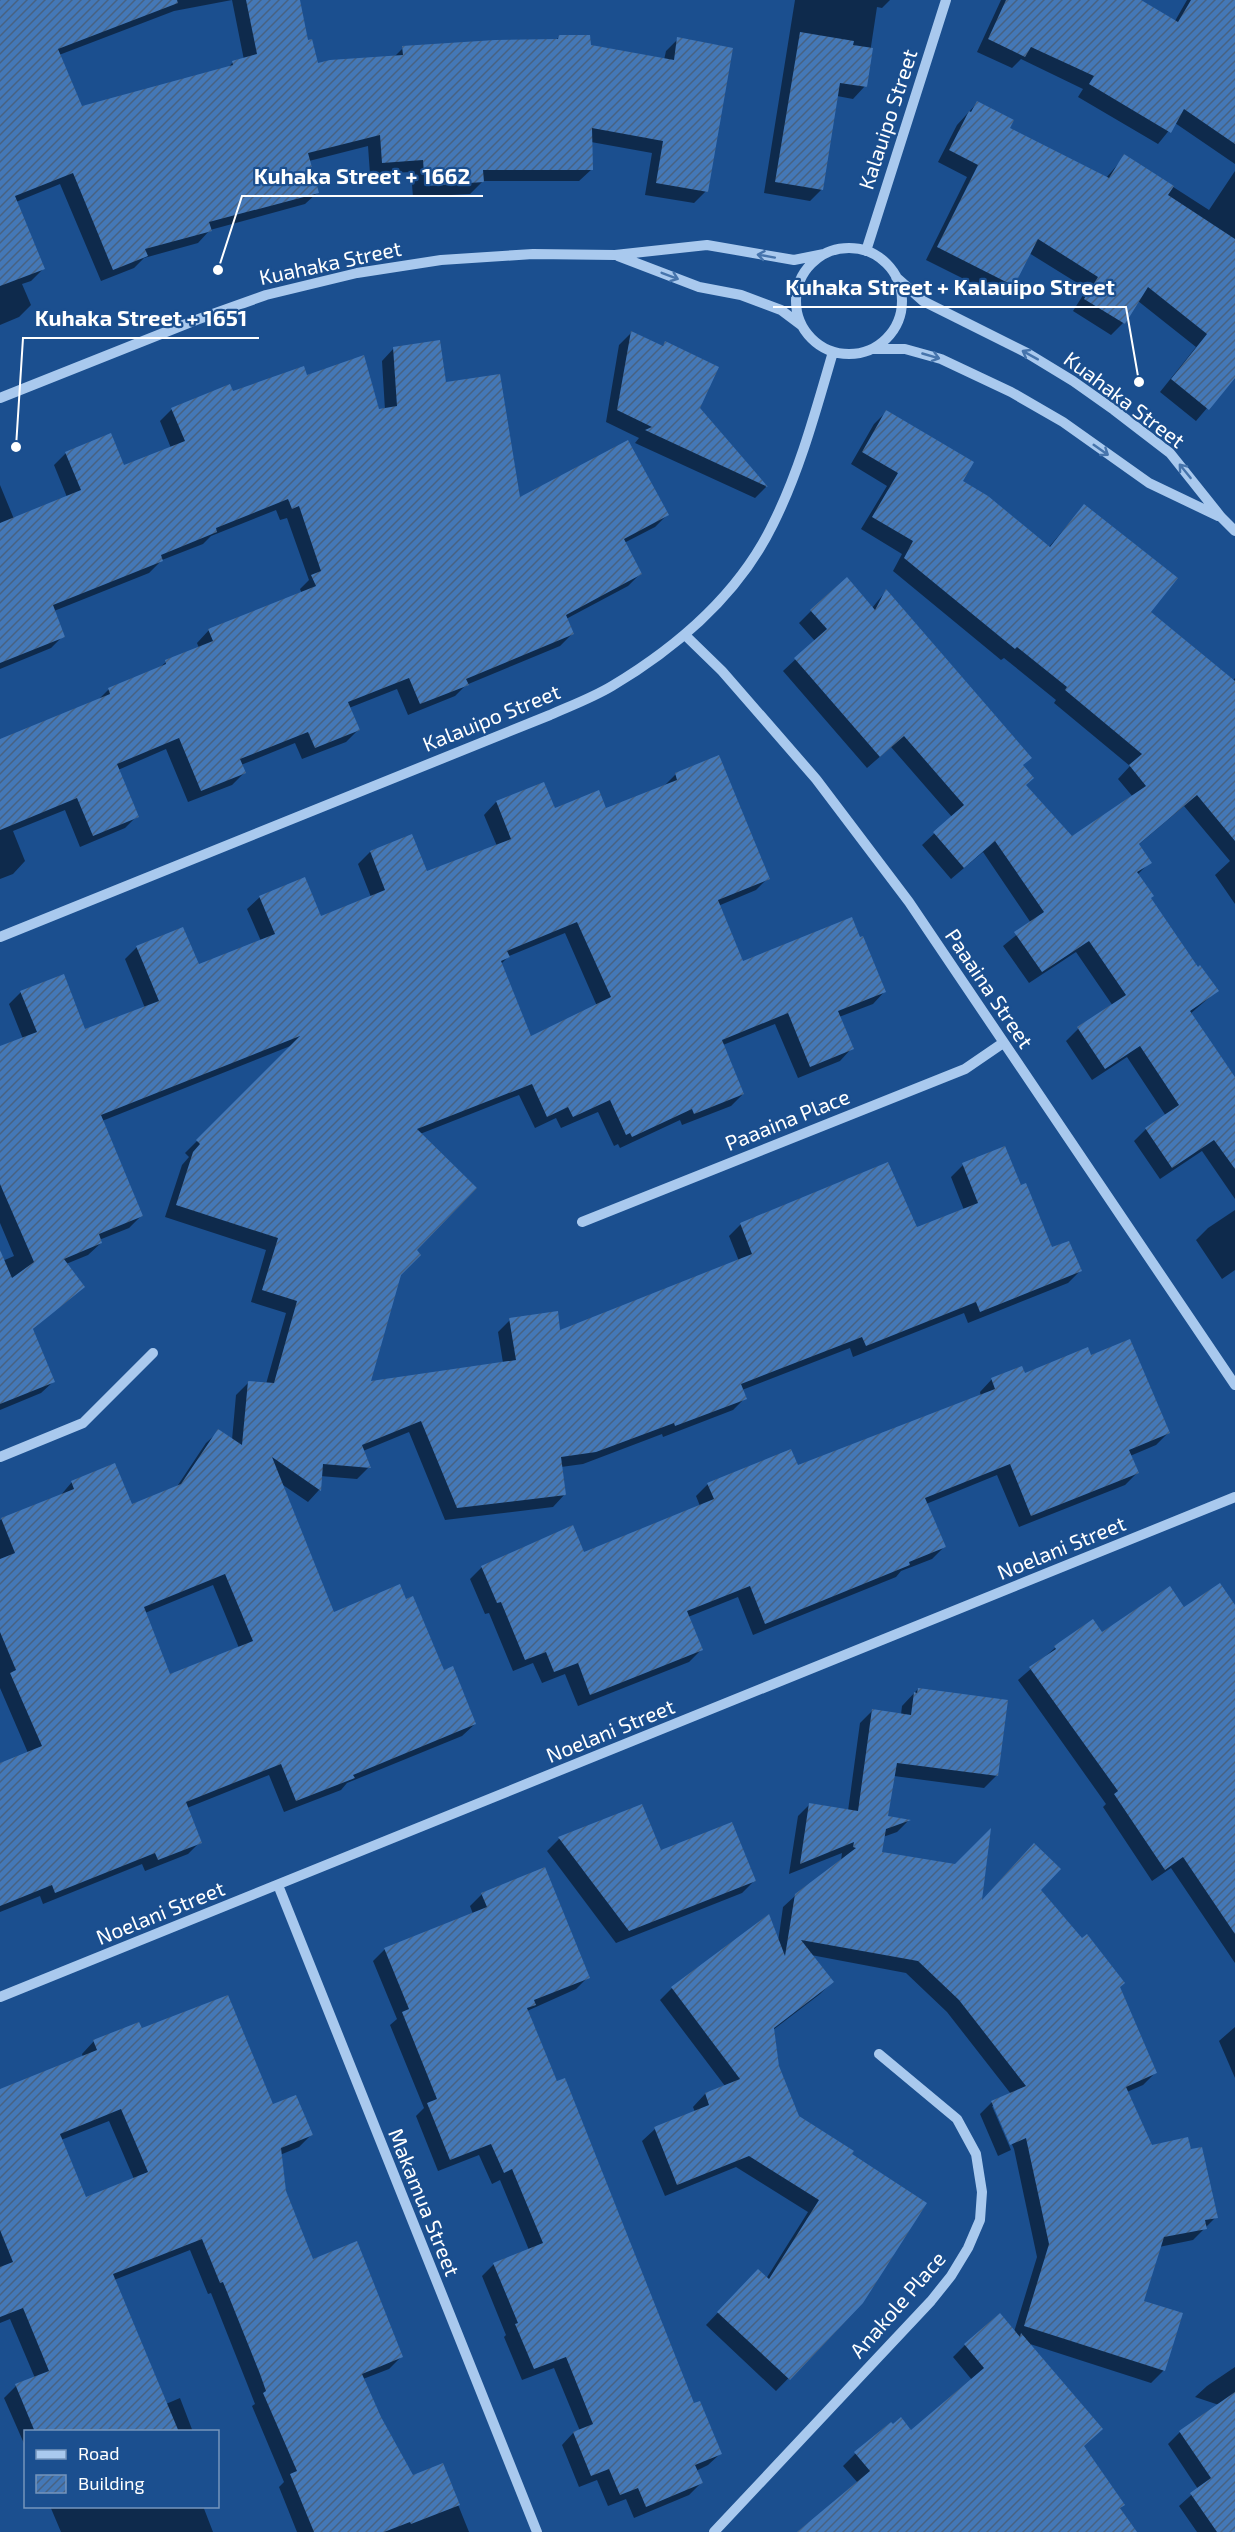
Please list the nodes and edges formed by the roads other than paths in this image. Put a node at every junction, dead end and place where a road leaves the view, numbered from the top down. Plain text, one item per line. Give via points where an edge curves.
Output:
1 (946, 0) edge
2 (866, 251) junction
3 (824, 254) junction
4 (615, 255) junction
5 (896, 277) junction
6 (801, 325) junction
7 (873, 349) junction
8 (833, 352) junction
9 (0, 398) edge
10 (1221, 517) junction
11 (1235, 531) edge
12 (685, 635) junction
13 (0, 937) edge
14 (1003, 1043) junction
15 (582, 1222) dead end
16 (153, 1353) dead end
17 (1235, 1385) edge
18 (0, 1457) edge
19 (1235, 1497) edge
20 (278, 1885) junction
21 (0, 1998) edge
22 (879, 2054) dead end
23 (537, 2532) edge
24 (714, 2532) edge

1 - 2 street, Kalauipo Street
2 - 3 street via 844,248
2 - 5 street via 884,261
3 -> 4 street, Kuahaka Street via 795,261 707,245
3 - 6 street via 808,267 798,285 796,306
4 -> 6 street, Kuahaka Street via 699,287 741,295 781,310
4 - 9 street, Kuahaka Street via 533,254 441,260 357,273 266,295
5 - 7 street via 902,297 900,318 890,336
10 -> 5 street, Kuahaka Street via 1170,453 1114,410 1027,353 924,301
6 - 8 street via 814,342
7 - 8 street via 854,355
7 -> 10 street, Kuahaka Street via 905,349 941,359 1011,392 1063,422 1149,483
8 - 12 street, Kalauipo Street via 773,525 715,607
10 - 11 street, Kuahaka Street
12 - 13 street, Kalauipo Street via 610,687 550,716
12 - 14 street, Paaaina Street via 722,671 816,779 909,902
14 - 15 street, Paaaina Place via 965,1069
14 - 17 street, Paaaina Street
16 - 18 street via 83,1423
19 - 20 street, Noelani Street
20 - 21 street, Noelani Street
20 - 23 street, Makamua Street
22 - 24 street, Anakole Place via 957,2119 976,2154 982,2192 980,2220 968,2248 931,2301

